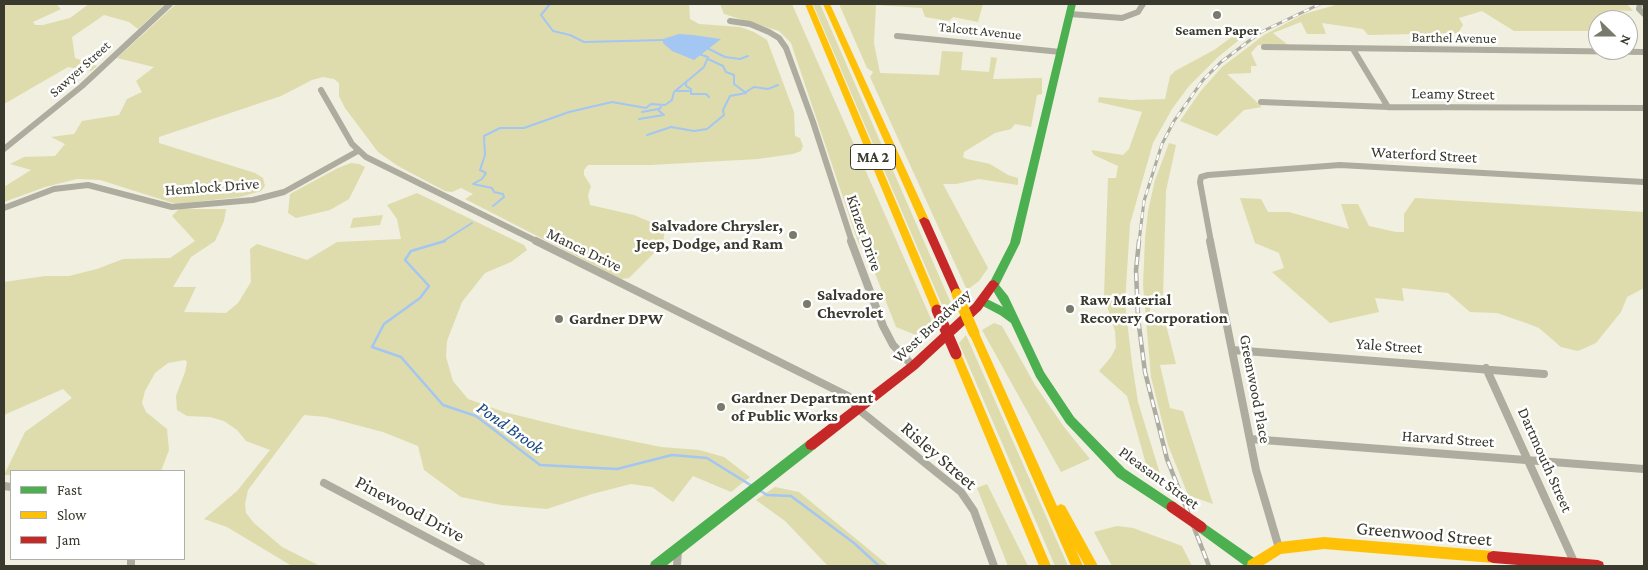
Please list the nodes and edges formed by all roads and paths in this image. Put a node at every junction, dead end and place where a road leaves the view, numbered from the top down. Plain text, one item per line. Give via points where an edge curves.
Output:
1 (170, 4) edge
2 (808, 4) edge
3 (826, 4) edge
4 (1143, 4) edge
5 (1639, 4) edge
6 (1071, 9) edge
7 (1644, 14) edge
8 (730, 21) dead end
9 (896, 36) dead end
10 (1264, 47) dead end
11 (1353, 49) junction
12 (1060, 52) junction
13 (1644, 52) edge
14 (321, 90) dead end
15 (1261, 102) dead end
16 (1388, 107) junction
17 (1644, 108) edge
18 (4, 149) edge
19 (358, 151) junction
20 (1203, 176) joint
21 (1644, 182) edge
22 (4, 208) edge
23 (994, 286) junction
24 (983, 301) junction
25 (1015, 322) junction
26 (1232, 350) junction
27 (913, 366) junction
28 (1486, 368) junction
29 (1544, 374) dead end
30 (858, 409) junction
31 (1020, 437) junction
32 (1250, 439) junction
33 (1528, 460) junction
34 (1644, 469) edge
35 (324, 483) dead end
36 (1279, 548) junction
37 (678, 550) junction
38 (1575, 564) junction
39 (1254, 565) edge
40 (481, 566) edge
41 (656, 566) edge
42 (677, 566) edge
43 (994, 566) edge
44 (1045, 566) edge
45 (1077, 566) edge
46 (1092, 566) edge
47 (1598, 566) edge

1 - 18 street, Sawyer Street via 82,86
2 - 44 main road, MA 2, bridge
3 - 31 main road, MA 2, bridge
4 - 6 street via 1138,12 1122,18
5 - 7 street
6 - 12 main road, West Broadway
8 - 27 street, Kinzer Drive via 750,24 769,32 786,48 850,240 883,326 893,345
9 - 12 street, Talcott Avenue
10 - 11 street, Barthel Avenue
11 - 13 street, Barthel Avenue
11 - 16 street
12 - 23 main road, West Broadway via 1015,243
14 - 19 street, Manca Drive
15 - 16 street, Leamy Street
16 - 17 street, Leamy Street
19 - 22 street, Hemlock Drive via 284,192 253,200 172,207 88,185 54,189
19 - 30 street, Manca Drive via 394,172 799,370 848,396
20 - 21 street, Waterford Street via 1340,165
20 - 26 street, Greenwood Place via 1200,182
23 - 24 main road, West Broadway
23 - 25 main road, Pleasant Street via 1003,296
24 - 25 main road, Pleasant Street
24 - 27 main road, West Broadway
25 - 39 main road, Pleasant Street, bridge via 1040,374 1083,436 1121,473
26 - 28 street, Yale Street
26 - 32 street, Greenwood Place
27 - 30 main road, West Broadway
28 - 29 street, Yale Street
28 - 33 street, Dartmouth Street
30 - 37 main road, West Broadway
30 - 43 street, Risley Street via 961,492 974,510
31 - 45 main road, MA 2
31 - 46 main road
32 - 33 street, Harvard Street
32 - 36 street, Greenwood Place
33 - 34 street, Harvard Street
33 - 38 street, Dartmouth Street
35 - 40 street, Pinewood Drive
36 - 38 main road, Greenwood Street via 1300,544 1339,544
36 - 39 main road, Greenwood Street
37 - 41 main road, West Broadway
37 - 42 street
38 - 47 main road, Greenwood Street

